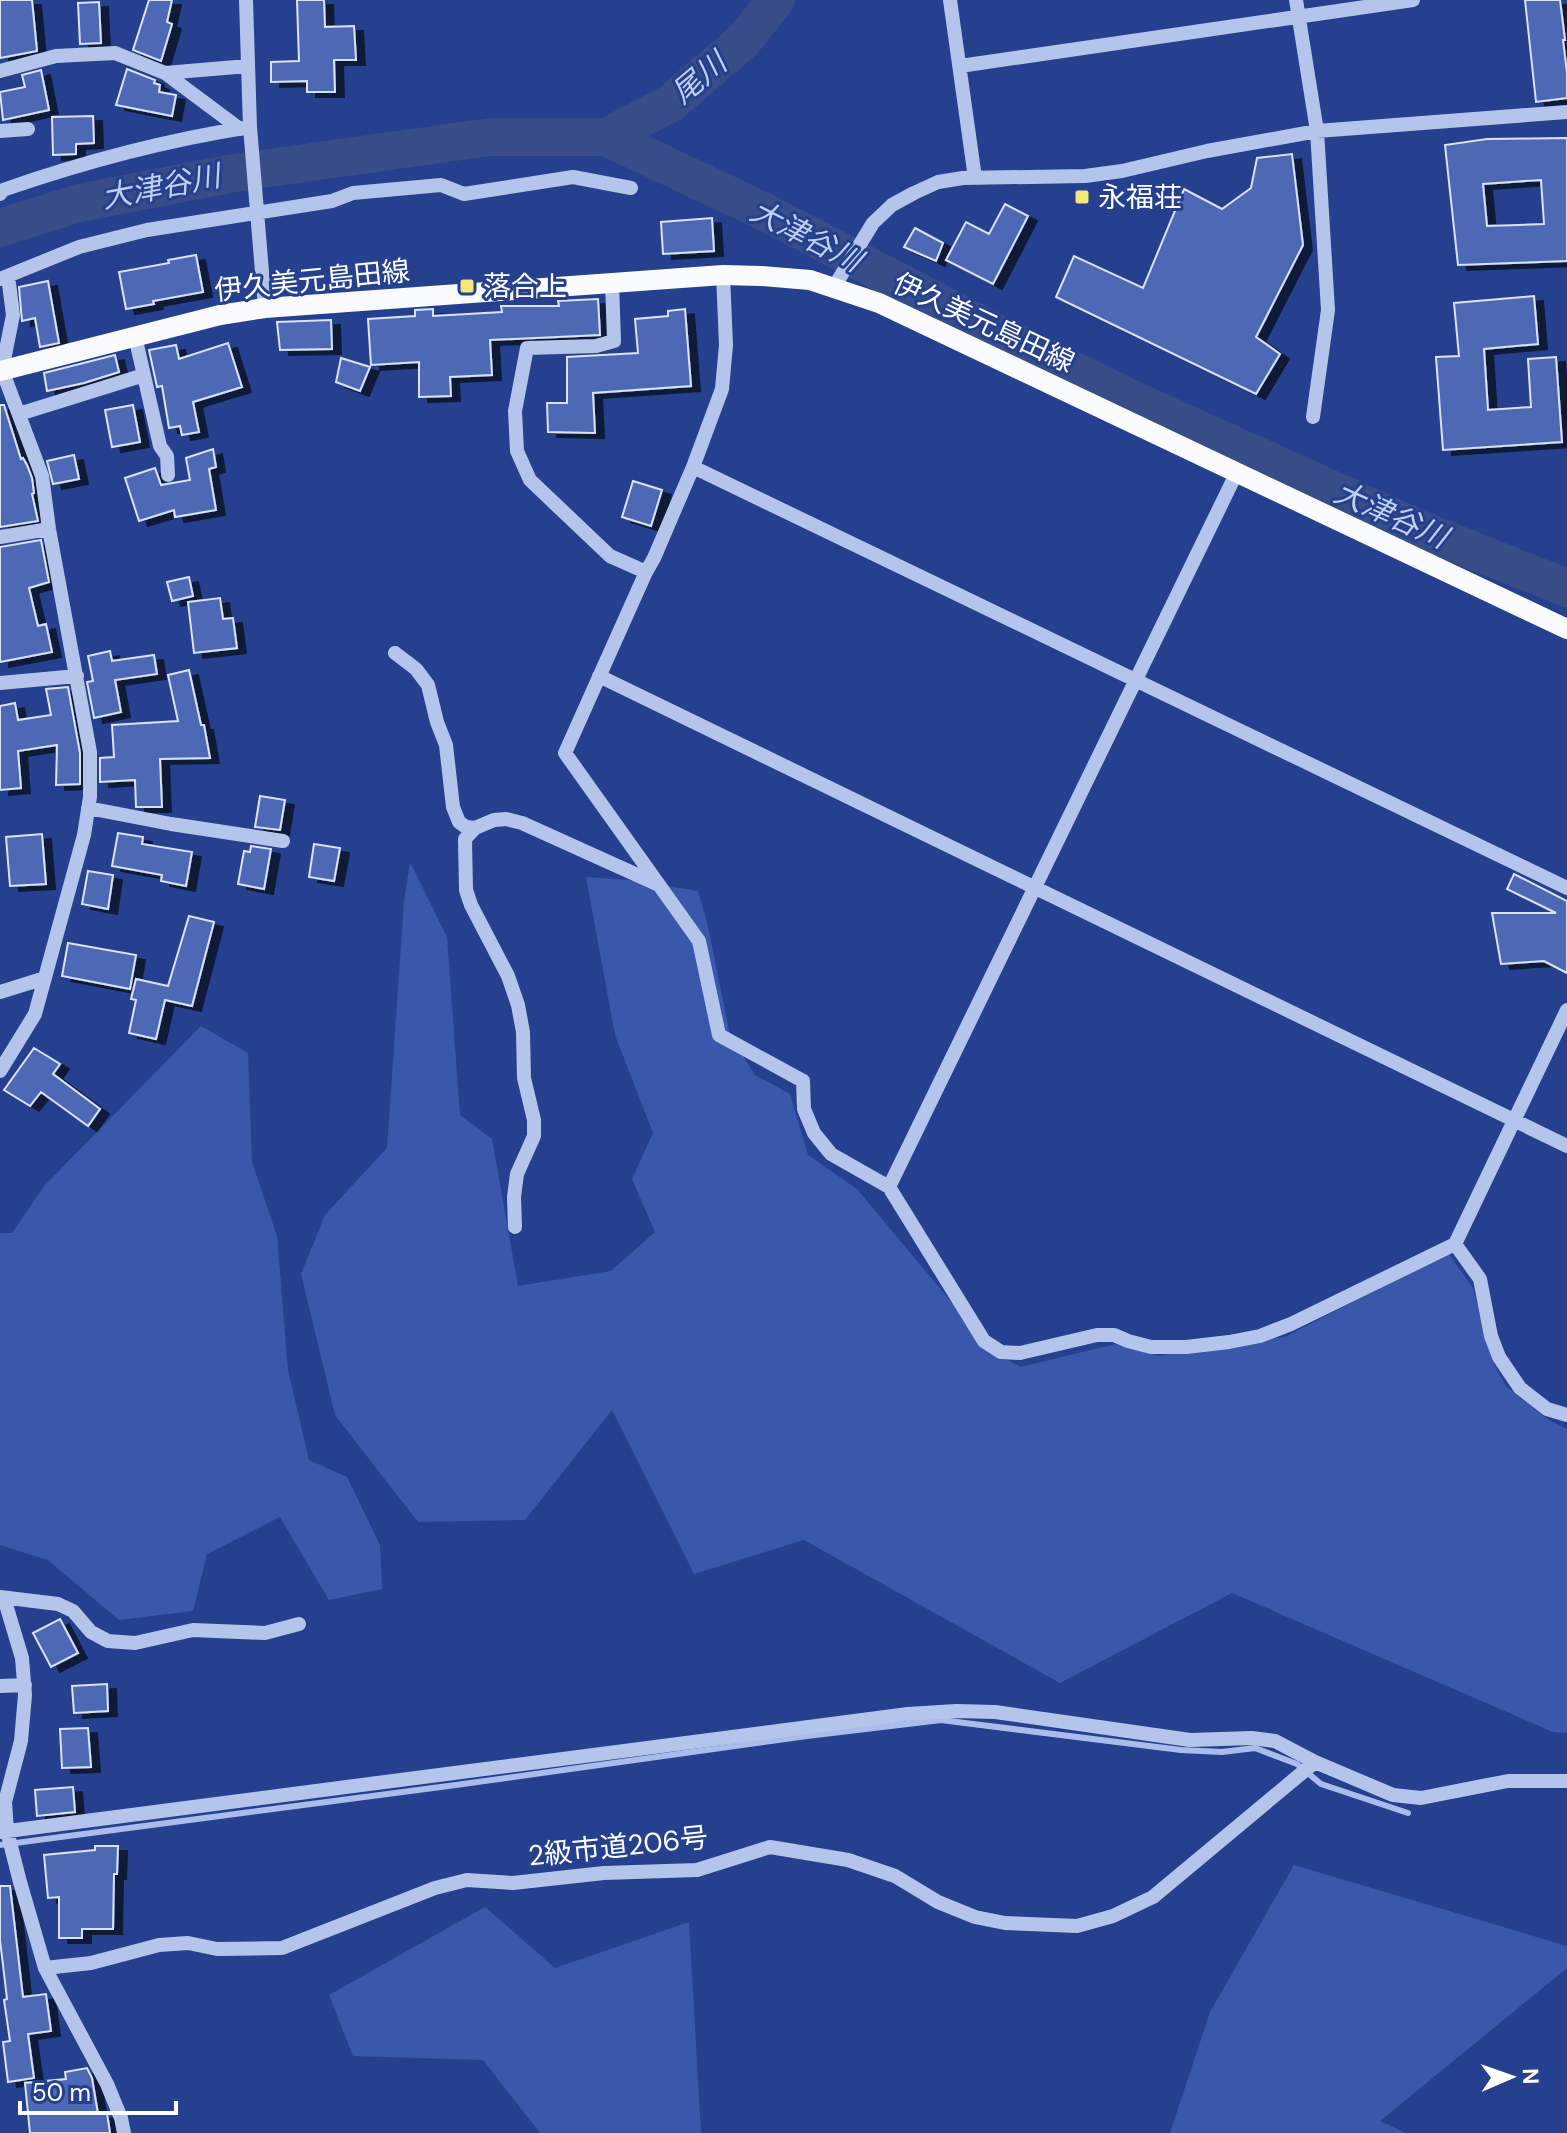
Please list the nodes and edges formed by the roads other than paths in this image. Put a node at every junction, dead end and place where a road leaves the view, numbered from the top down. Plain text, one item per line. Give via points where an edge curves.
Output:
1 (246, 0) edge
2 (950, 0) edge
3 (1296, 0) edge
4 (1413, 0) edge
5 (1298, 17) junction
6 (248, 66) junction
7 (960, 66) junction
8 (0, 71) edge
9 (165, 73) junction
10 (1567, 112) edge
11 (28, 129) dead end
12 (247, 130) junction
13 (0, 131) edge
14 (1317, 131) junction
15 (975, 178) junction
16 (631, 188) dead end
17 (0, 194) edge
18 (256, 212) junction
19 (723, 275) junction
20 (4, 278) edge
21 (839, 279) junction
22 (612, 282) junction
23 (265, 308) junction
24 (135, 336) junction
25 (1, 371) edge
26 (144, 375) junction
27 (19, 414) junction
28 (1313, 417) dead end
29 (693, 467) junction
30 (1237, 472) junction
31 (168, 475) dead end
32 (49, 529) junction
33 (0, 537) edge
34 (646, 572) junction
35 (1567, 629) edge
36 (395, 653) dead end
37 (77, 676) junction
38 (599, 676) junction
39 (1136, 680) junction
40 (0, 683) edge
41 (88, 808) junction
42 (475, 828) junction
43 (283, 841) dead end
44 (659, 885) junction
45 (1035, 888) junction
46 (1567, 888) edge
47 (45, 978) junction
48 (0, 992) edge
49 (1567, 1010) edge
50 (0, 1071) edge
51 (1513, 1120) junction
52 (1567, 1146) edge
53 (889, 1187) junction
54 (515, 1227) dead end
55 (1455, 1244) junction
56 (1567, 1415) edge
57 (2, 1598) edge
58 (299, 1624) dead end
59 (25, 1685) junction
60 (0, 1686) edge
61 (1315, 1762) junction
62 (1567, 1781) edge
63 (4, 1832) edge
64 (45, 1968) junction
65 (124, 2133) edge

1 - 6 street
2 - 7 street
3 - 5 street
4 - 5 street
5 - 7 street
5 - 14 street
6 - 9 street
6 - 12 street
7 - 15 street
8 - 9 street via 56,56 115,53
9 - 12 street
10 - 14 street
11 - 13 street
12 - 17 street via 206,134 51,173
12 - 18 street
14 - 15 street via 1122,171
14 - 28 street via 1328,310
15 - 21 street via 938,182 892,205 873,223
16 - 18 street via 573,177 464,194 441,185 353,193
18 - 20 street via 79,247
18 - 23 street
19 - 21 main road, 伊久美元島田線
19 - 22 main road, 伊久美元島田線
19 - 29 street via 722,389
20 - 25 street via 13,315
21 - 30 main road, 伊久美元島田線 via 879,303
22 - 23 main road, 伊久美元島田線
22 - 34 street via 614,341 527,348 515,411 517,451 530,480 610,556
23 - 24 main road, 伊久美元島田線
24 - 25 main road, 伊久美元島田線
24 - 26 street
25 - 27 street
26 - 27 street
26 - 31 street
27 - 32 street via 42,476
29 - 34 street
29 - 39 street
30 - 35 main road, 伊久美元島田線
30 - 39 street
32 - 33 street
32 - 37 street
34 - 38 street
36 - 42 street via 428,685 446,745 453,807 459,822
37 - 40 street
37 - 41 street via 90,752
38 - 44 street via 565,753
38 - 45 street
39 - 45 street
39 - 46 street
41 - 43 street
41 - 47 street
42 - 44 street via 494,820 522,823
42 - 54 street via 465,839 466,890 518,1005 524,1078 534,1120 534,1136 517,1174
44 - 53 street via 699,941 719,1035 803,1081 804,1109 831,1154
45 - 51 street
45 - 53 street
47 - 48 street
47 - 50 street via 35,1014
49 - 51 street
51 - 52 street
51 - 55 street
53 - 55 street via 984,1341 1001,1352 1020,1353 1097,1335 1151,1347 1260,1336
55 - 56 street via 1480,1279 1499,1357 1520,1388 1547,1409
57 - 58 street via 58,1604 108,1641 135,1643 193,1630 265,1633
57 - 59 street via 22,1658
59 - 60 street
59 - 63 street
61 - 62 street via 1393,1795 1421,1798 1508,1781
61 - 63 street via 1275,1741 1190,1740 956,1711
61 - 64 street, 2級市道206号 via 1153,1897 1077,1926 975,1917 895,1876 848,1860 770,1847 697,1870 513,1883 467,1880 282,1948 159,1945 91,1963
63 - 64 street
64 - 65 street via 107,2084

